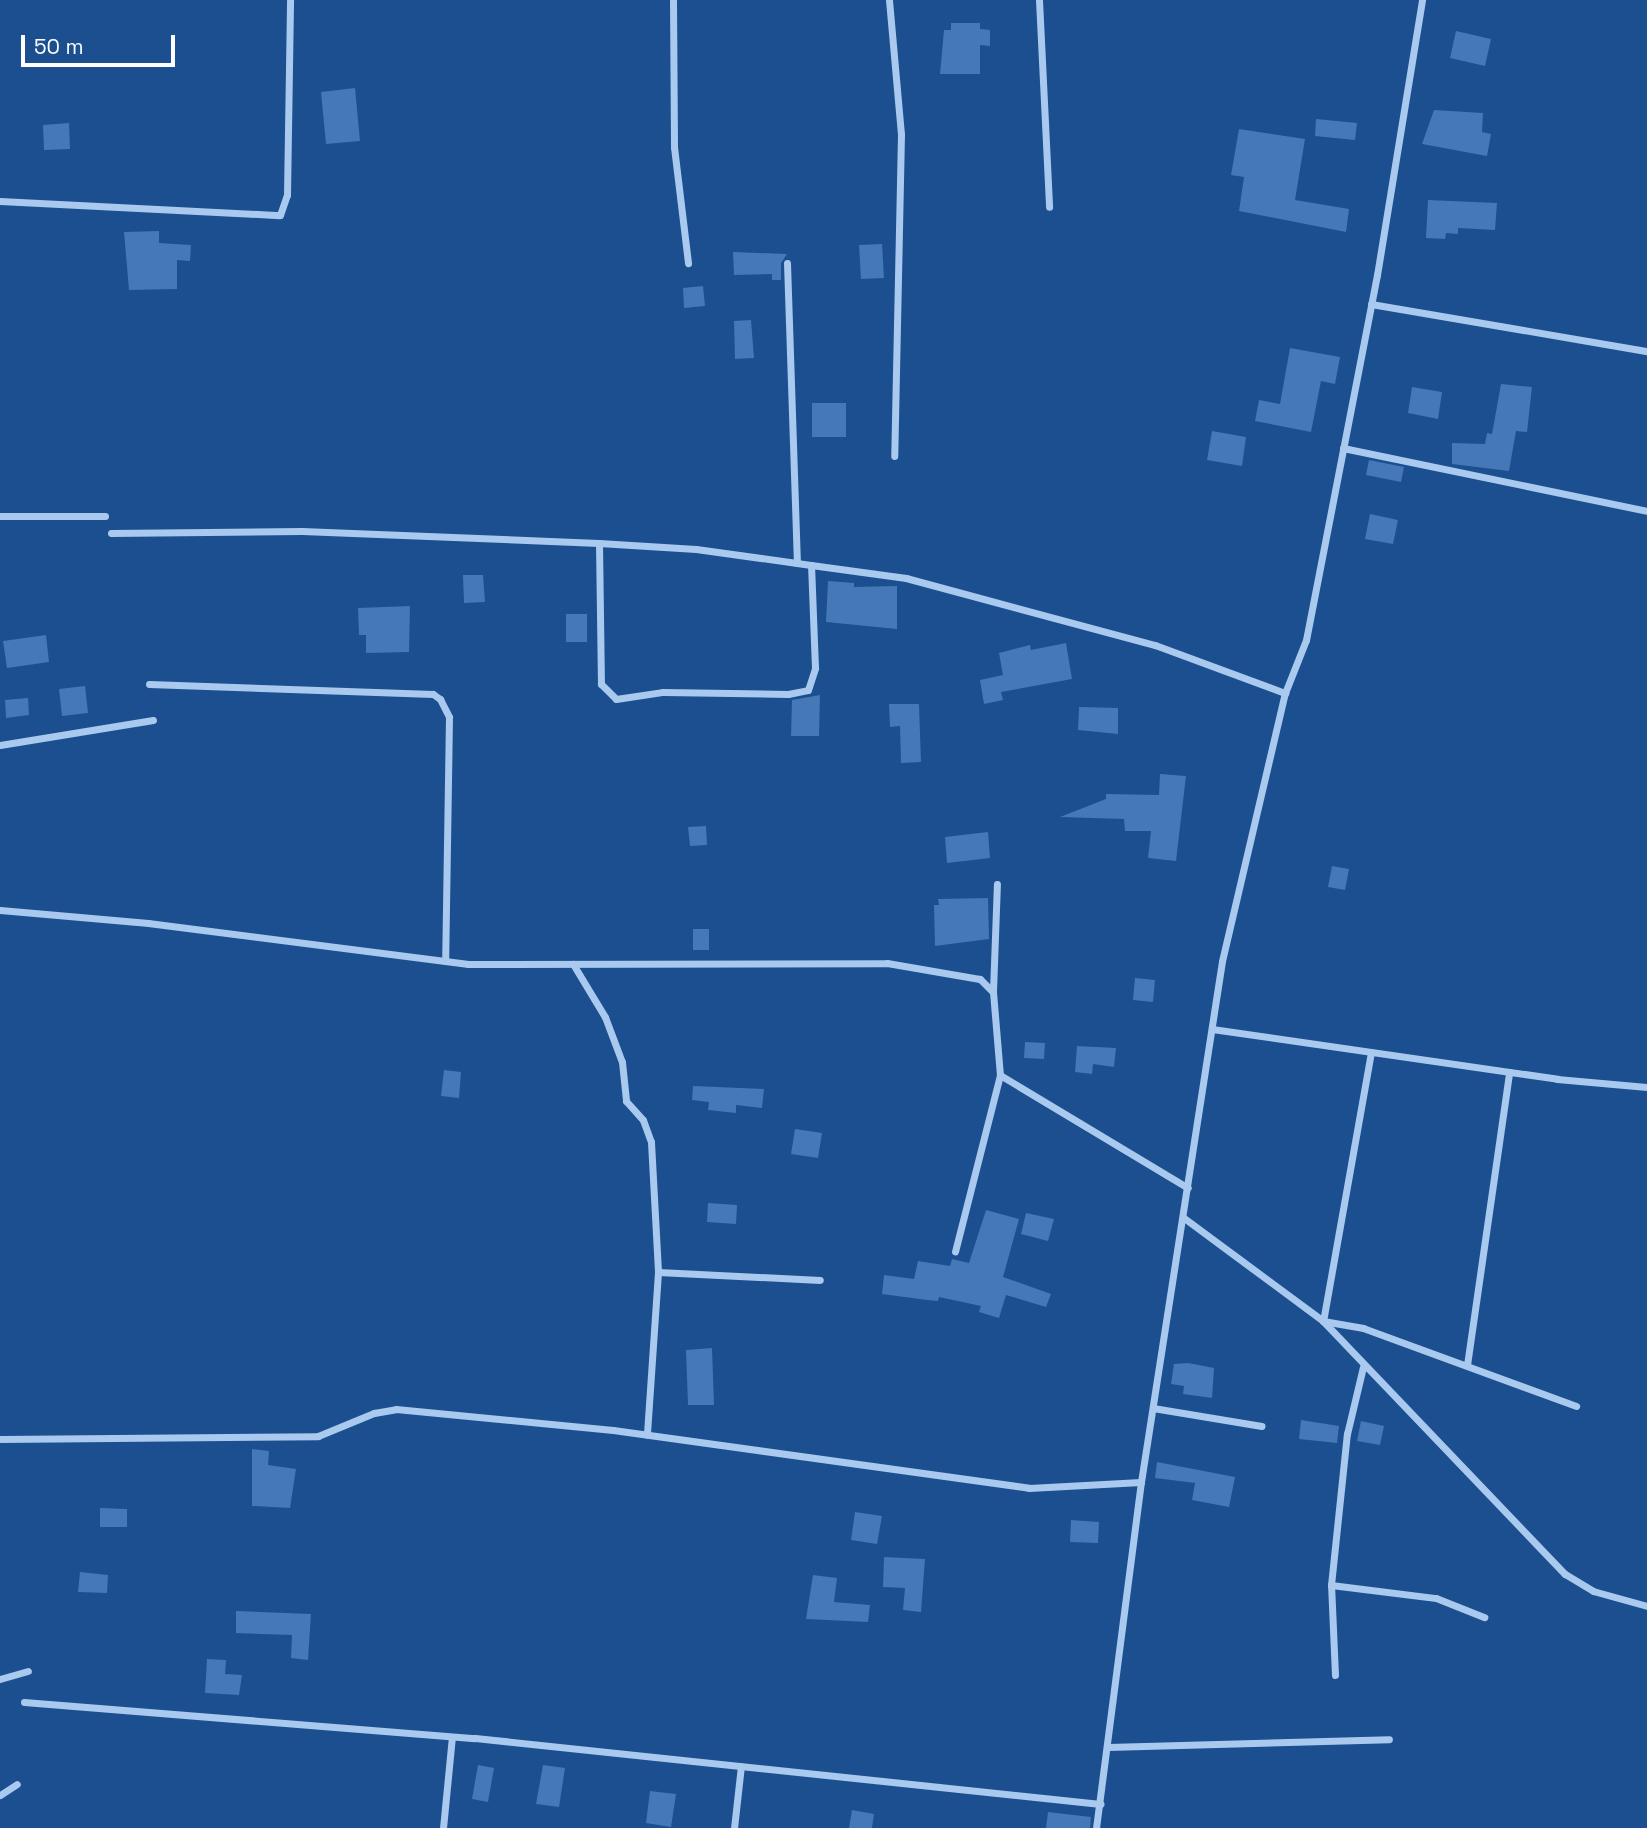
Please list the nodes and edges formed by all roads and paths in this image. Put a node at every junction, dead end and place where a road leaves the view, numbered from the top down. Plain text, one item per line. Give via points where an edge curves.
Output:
1 (290, 0) edge
2 (673, 0) edge
3 (889, 0) edge
4 (1039, 0) edge
5 (1422, 0) edge
6 (0, 201) edge
7 (1049, 207) dead end
8 (688, 263) dead end
9 (787, 263) dead end
10 (1371, 304) junction
11 (1647, 351) edge
12 (1343, 448) junction
13 (894, 456) dead end
14 (1647, 511) edge
15 (0, 516) edge
16 (105, 516) dead end
17 (111, 533) dead end
18 (599, 543) junction
19 (797, 563) junction
20 (811, 565) junction
21 (149, 684) dead end
22 (1285, 693) junction
23 (153, 720) dead end
24 (0, 746) edge
25 (997, 884) dead end
26 (0, 910) edge
27 (445, 961) junction
28 (573, 964) junction
29 (993, 992) junction
30 (1212, 1029) junction
31 (1371, 1052) junction
32 (1508, 1072) junction
33 (1000, 1075) junction
34 (1647, 1087) edge
35 (1188, 1188) junction
36 (1184, 1218) junction
37 (955, 1251) dead end
38 (658, 1272) junction
39 (820, 1280) dead end
40 (1323, 1321) junction
41 (1467, 1365) junction
42 (1363, 1367) junction
43 (1576, 1406) dead end
44 (1153, 1408) junction
45 (1262, 1426) dead end
46 (647, 1435) junction
47 (0, 1439) edge
48 (1141, 1482) junction
49 (1331, 1585) junction
50 (1647, 1606) edge
51 (1484, 1617) dead end
52 (28, 1671) dead end
53 (1335, 1675) dead end
54 (0, 1679) edge
55 (24, 1702) dead end
56 (452, 1737) junction
57 (1389, 1739) dead end
58 (1108, 1747) junction
59 (741, 1766) junction
60 (17, 1784) dead end
61 (0, 1795) edge
62 (1101, 1804) junction
63 (443, 1828) edge
64 (734, 1828) edge
65 (1096, 1828) edge

1 - 6 street via 287,195 280,215
2 - 8 street via 674,146
3 - 13 street via 901,134
4 - 7 street
5 - 10 street
9 - 19 street
10 - 11 street
10 - 12 street
12 - 14 street
12 - 22 street via 1306,640
15 - 16 street
17 - 18 street via 302,531
18 - 19 street via 696,549
18 - 20 street via 601,684 616,699 663,692 788,694 808,690 815,668
19 - 20 street
20 - 22 street via 906,578 1155,645
21 - 27 street via 433,694 440,699 449,717
22 - 30 street via 1249,831
23 - 24 street
25 - 29 street
26 - 27 street via 148,923
27 - 28 street
28 - 29 street via 887,963 980,979
28 - 38 street via 616,1044 626,1101 649,1131
29 - 33 street
30 - 31 street
30 - 35 street
31 - 32 street
31 - 40 street
32 - 34 street
32 - 41 street
33 - 35 street
33 - 37 street
35 - 36 street
36 - 40 street
36 - 44 street
38 - 39 street
38 - 46 street
40 - 41 street via 1363,1328
40 - 42 street
41 - 43 street
42 - 49 street via 1347,1434
42 - 50 street via 1564,1574 1593,1591
44 - 45 street
44 - 48 street
46 - 47 street via 396,1409 318,1436
46 - 48 street via 1029,1488
48 - 58 street
49 - 51 street via 1436,1598
49 - 53 street
52 - 54 street
55 - 56 street
56 - 59 street
56 - 63 street
57 - 58 street
58 - 62 street
59 - 62 street
59 - 64 street
60 - 61 street
62 - 65 street

